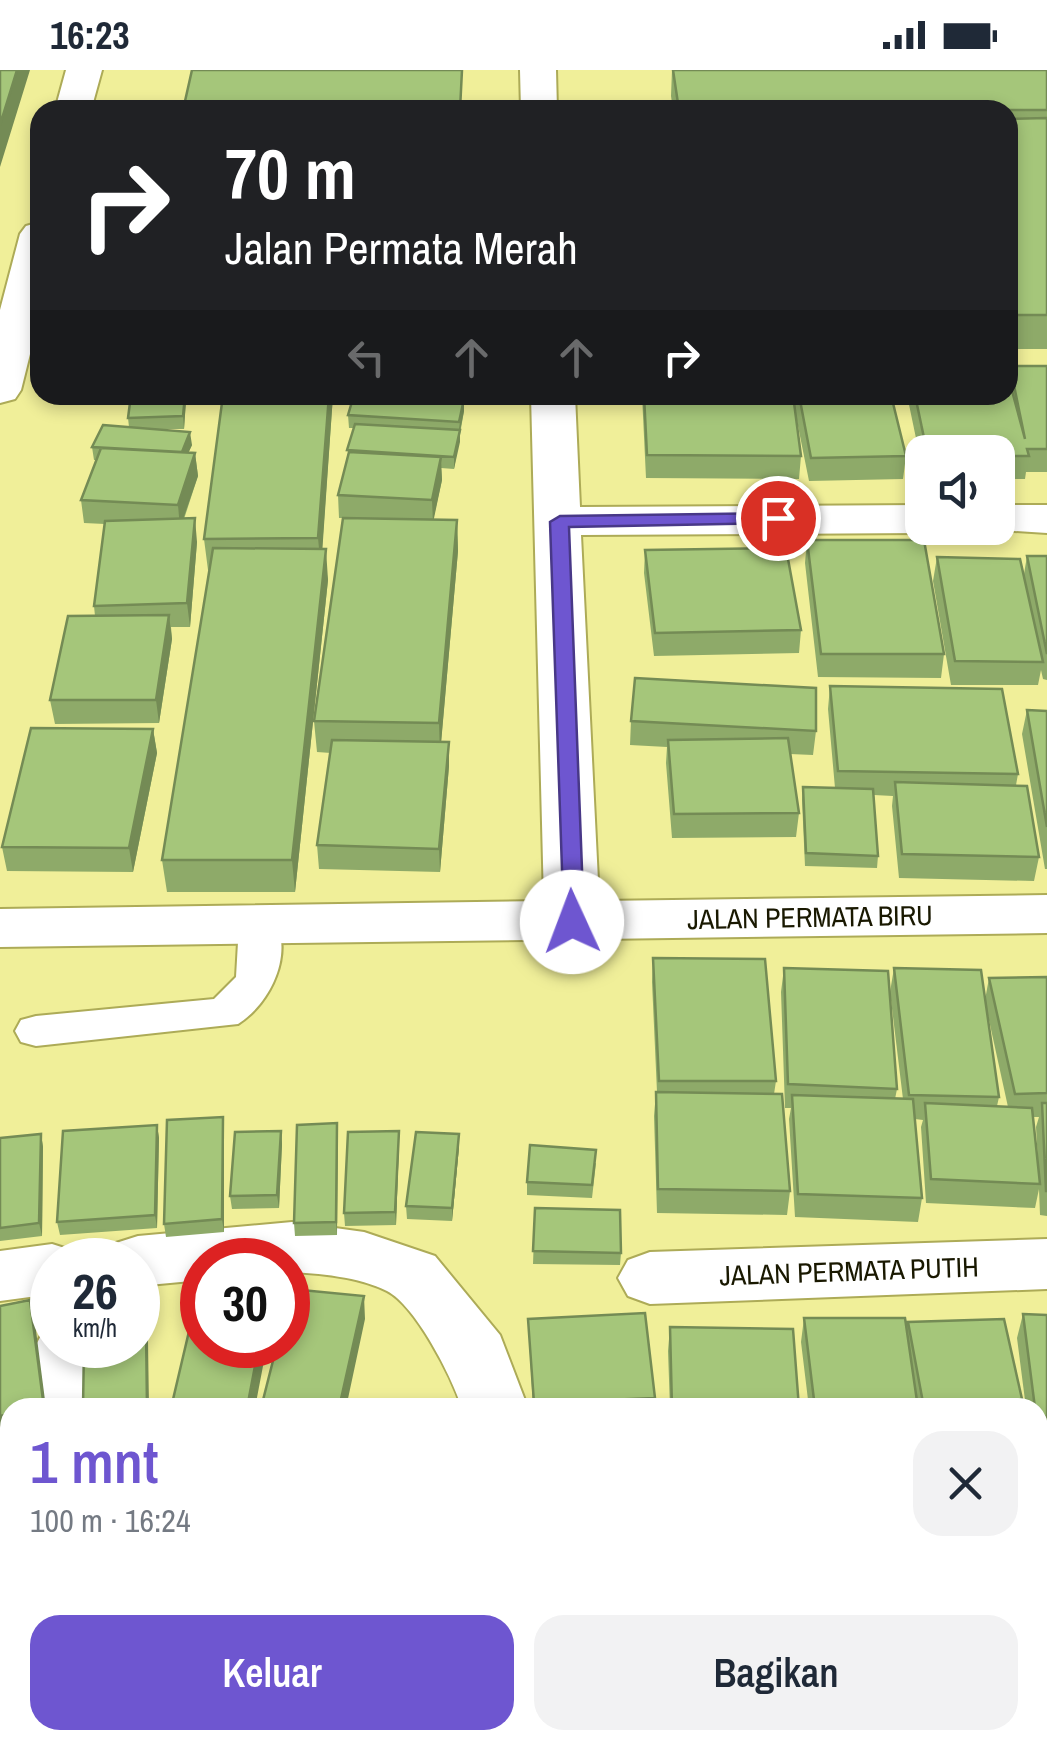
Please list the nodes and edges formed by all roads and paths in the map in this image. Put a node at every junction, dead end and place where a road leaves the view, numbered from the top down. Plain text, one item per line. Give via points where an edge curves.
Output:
1 (84, 70) edge
2 (538, 70) edge
3 (76, 100) edge
4 (540, 100) edge
5 (30, 273) edge
6 (0, 390) edge
7 (554, 405) edge
8 (905, 518) edge
9 (1015, 519) edge
10 (1047, 519) edge
11 (560, 522) junction
12 (1047, 914) edge
13 (572, 922) junction
14 (259, 925) junction
15 (0, 928) edge
16 (36, 1031) dead end
17 (160, 1259) edge
18 (1047, 1264) edge
19 (30, 1272) edge
20 (0, 1276) edge
21 (650, 1278) dead end
22 (71, 1368) edge
23 (73, 1398) edge
24 (492, 1398) edge

1 - 3 street
2 - 4 street
5 - 6 street
7 - 11 street
8 - 11 street
9 - 10 street
11 - 13 street
12 - 13 street, JALAN PERMATA BIRU
13 - 14 street, JALAN PERMATA BIRU
14 - 15 street, JALAN PERMATA BIRU
14 - 16 lane via 256,988 224,1013
17 - 24 street via 292,1247 364,1257 413,1274 478,1354
18 - 21 street, JALAN PERMATA PUTIH
19 - 20 street
22 - 23 street

